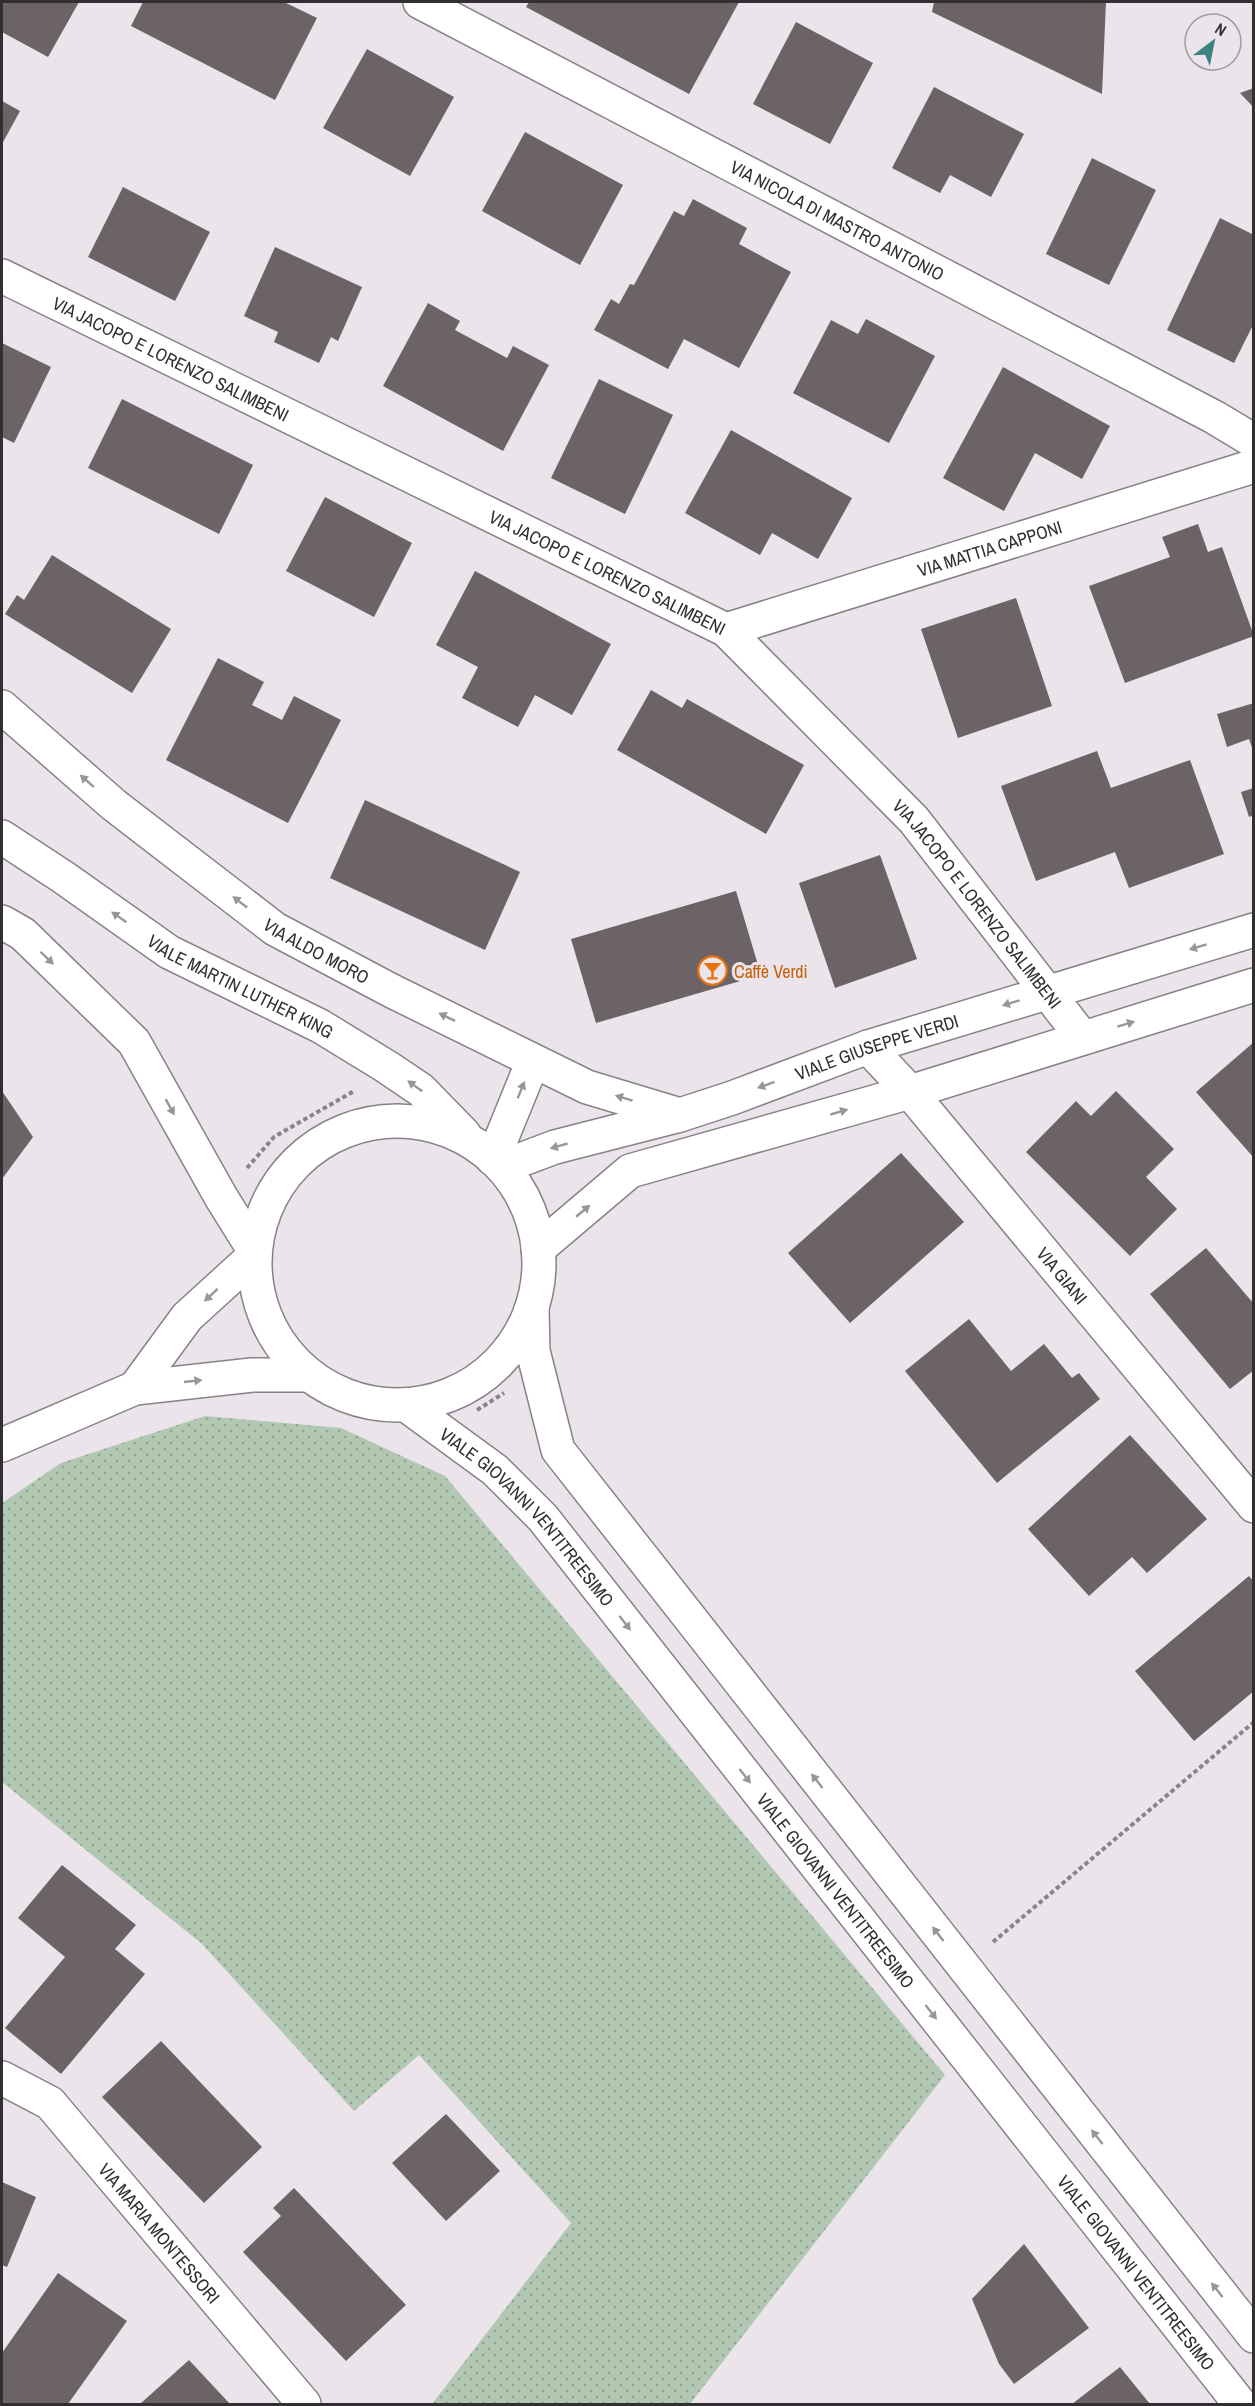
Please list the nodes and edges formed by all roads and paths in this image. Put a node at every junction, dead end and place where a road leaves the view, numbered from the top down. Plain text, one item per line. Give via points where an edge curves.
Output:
1 (420, 2) edge
2 (2, 276) edge
3 (1254, 441) edge
4 (1254, 466) edge
5 (726, 630) junction
6 (2, 707) edge
7 (2, 837) edge
8 (2, 922) edge
9 (1254, 930) edge
10 (1254, 985) edge
11 (1046, 993) junction
12 (1082, 1037) junction
13 (868, 1047) junction
14 (533, 1060) junction
15 (910, 1092) junction
16 (680, 1115) junction
17 (489, 1156) junction
18 (538, 1249) junction
19 (254, 1253) junction
20 (532, 1308) junction
21 (538, 1371) junction
22 (308, 1375) junction
23 (135, 1388) junction
24 (406, 1405) junction
25 (444, 1431) junction
26 (2, 1445) edge
27 (1254, 1506) edge
28 (1254, 1722) edge
29 (963, 1967) junction
30 (2, 2078) edge
31 (1254, 2337) edge
32 (304, 2404) edge
33 (1240, 2404) edge

1 - 3 street, VIA NICOLA DI MASTRO ANTONIO
2 - 5 street, VIA JACOPO E LORENZO SALIMBENI
4 - 5 street, VIA MATTIA CAPPONI
5 - 11 street, VIA JACOPO E LORENZO SALIMBENI via 914,820
14 -> 6 street, VIA ALDO MORO via 275,929 114,805
17 -> 7 street, VIALE MARTIN LUTHER KING via 421,1090 387,1067 320,1026 169,952
8 -> 19 street via 23,934 134,1042
9 -> 11 street, VIALE GIUSEPPE VERDI
12 -> 10 street
11 - 12 street, VIA JACOPO E LORENZO SALIMBENI
11 -> 13 street, VIALE GIUSEPPE VERDI
12 - 15 street
13 - 15 street, VIA GIANI
13 -> 16 street, VIALE GIUSEPPE VERDI
16 -> 14 street, VIA ALDO MORO via 587,1087
17 -> 14 street
18 -> 15 street via 630,1172
15 - 27 street, VIA GIANI
16 -> 17 street, VIALE GIUSEPPE VERDI via 555,1147
17 - 18 street via 520,1191 532,1219
17 - 19 street via 426,1124 378,1121 333,1136 294,1164 267,1204
18 - 20 street via 538,1279
19 - 22 street via 259,1301 278,1342
19 -> 23 street via 187,1317
20 - 21 street via 533,1351
20 - 24 street via 513,1346 484,1376 447,1396
21 - 25 path
29 -> 21 street via 558,1450
23 -> 22 street via 252,1375
22 - 24 street via 338,1393 372,1403
23 - 26 street
24 - 25 street, VIALE GIOVANNI VENTITREESIMO
25 -> 33 street, VIALE GIOVANNI VENTITREESIMO via 495,1470 543,1518
28 - 29 path
31 -> 29 street
30 - 32 street, VIA MARIA MONTESSORI via 50,2103

